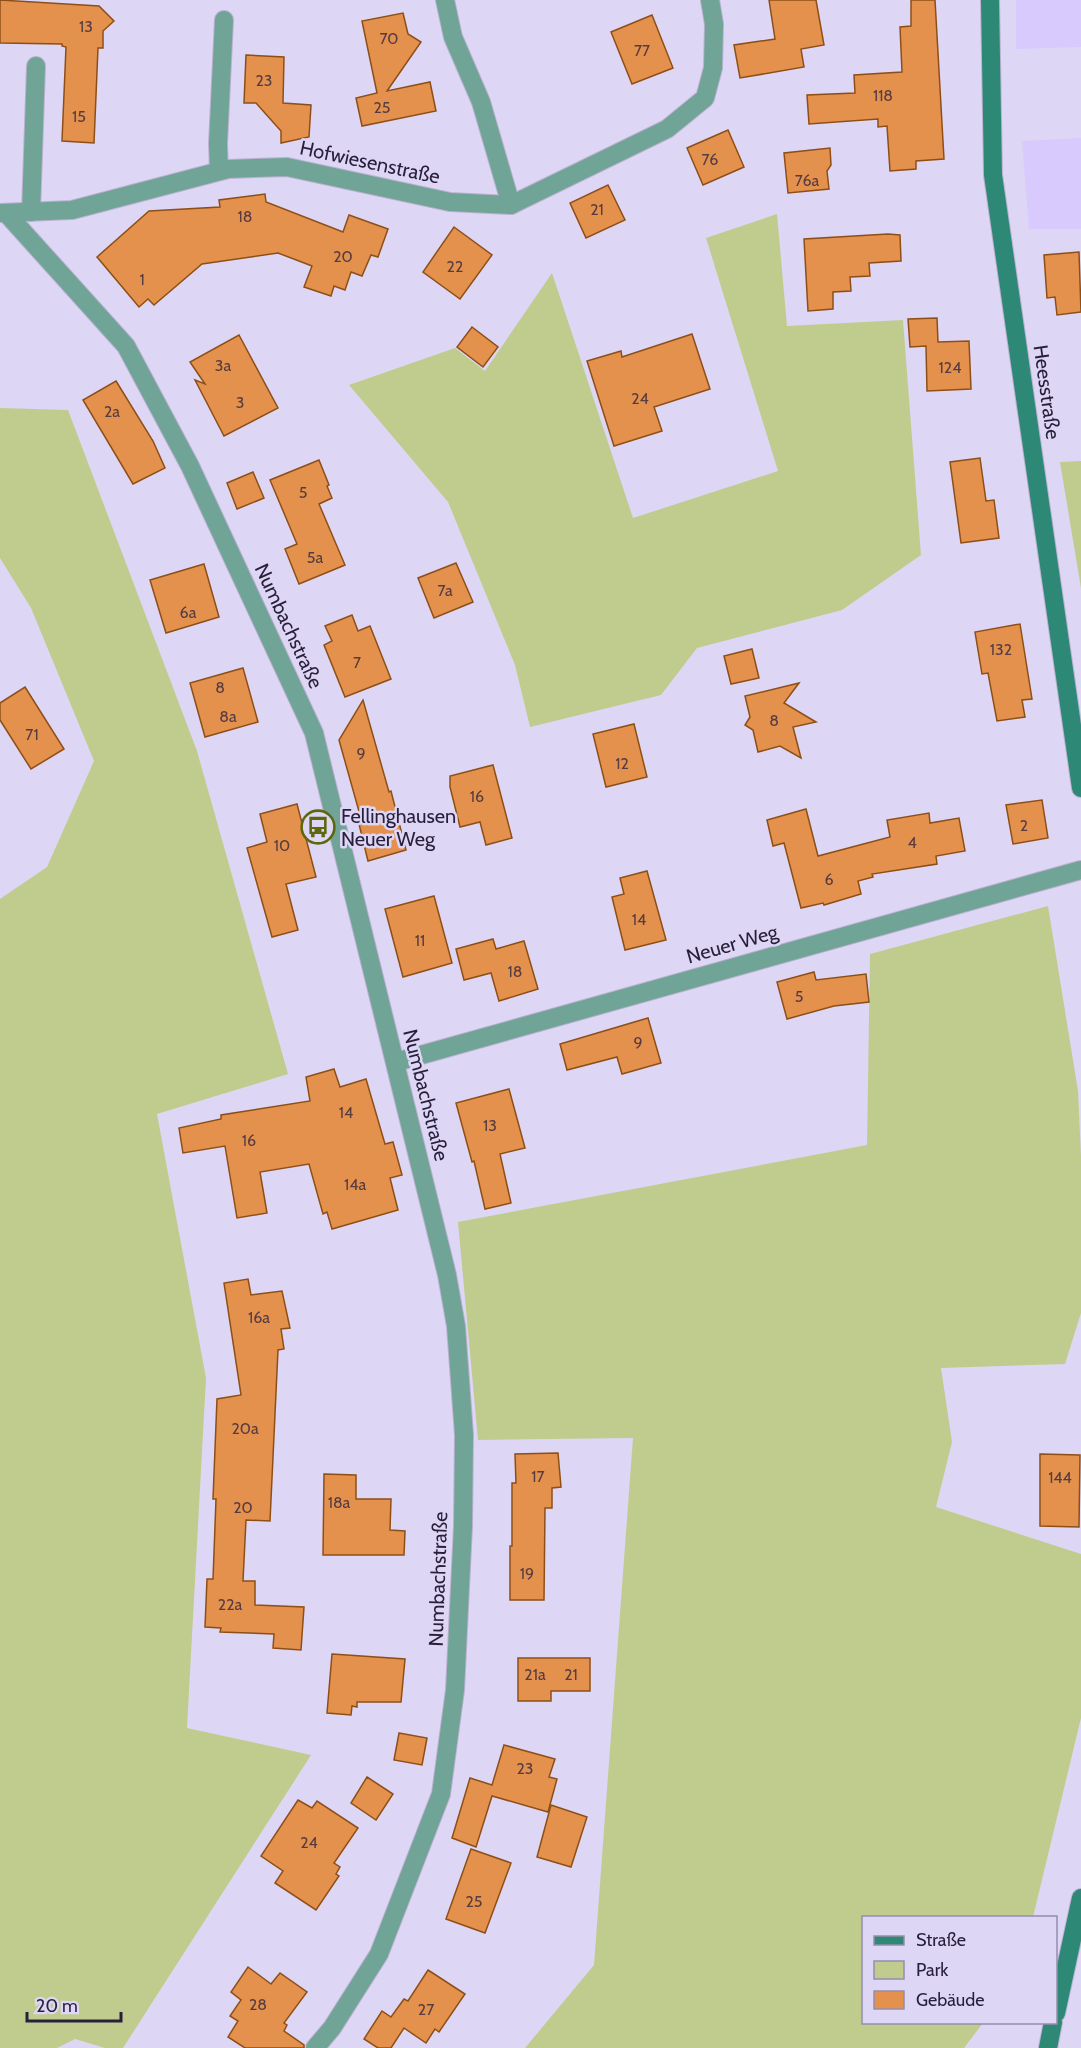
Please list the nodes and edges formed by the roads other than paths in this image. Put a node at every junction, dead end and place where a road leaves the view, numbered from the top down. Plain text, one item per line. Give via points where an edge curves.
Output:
1 (445, 0) edge
2 (710, 0) edge
3 (990, 0) edge
4 (224, 20) dead end
5 (36, 66) dead end
6 (219, 171) junction
7 (511, 205) junction
8 (31, 212) junction
9 (3, 213) edge
10 (1081, 789) edge
11 (1081, 870) edge
12 (396, 1062) junction
13 (1081, 1898) edge
14 (1057, 2008) edge
15 (1053, 2024) edge
16 (315, 2048) edge
17 (1048, 2048) edge

1 - 7 street via 453,37 481,102
2 - 7 street via 713,68 705,98 667,129
3 - 10 main road, Heesstraße via 993,175
4 - 6 street
5 - 8 street
6 - 7 street, Hofwiesenstraße via 287,167 450,202
6 - 8 street, Hofwiesenstraße via 72,210
8 - 9 street, Hofwiesenstraße
9 - 12 street, Numbachstraße via 126,346 190,466 314,733
11 - 12 street, Neuer Weg
12 - 16 street, Numbachstraße via 456,1326 464,1435 455,1690 441,1794 379,1954
13 - 14 main road
15 - 17 main road

